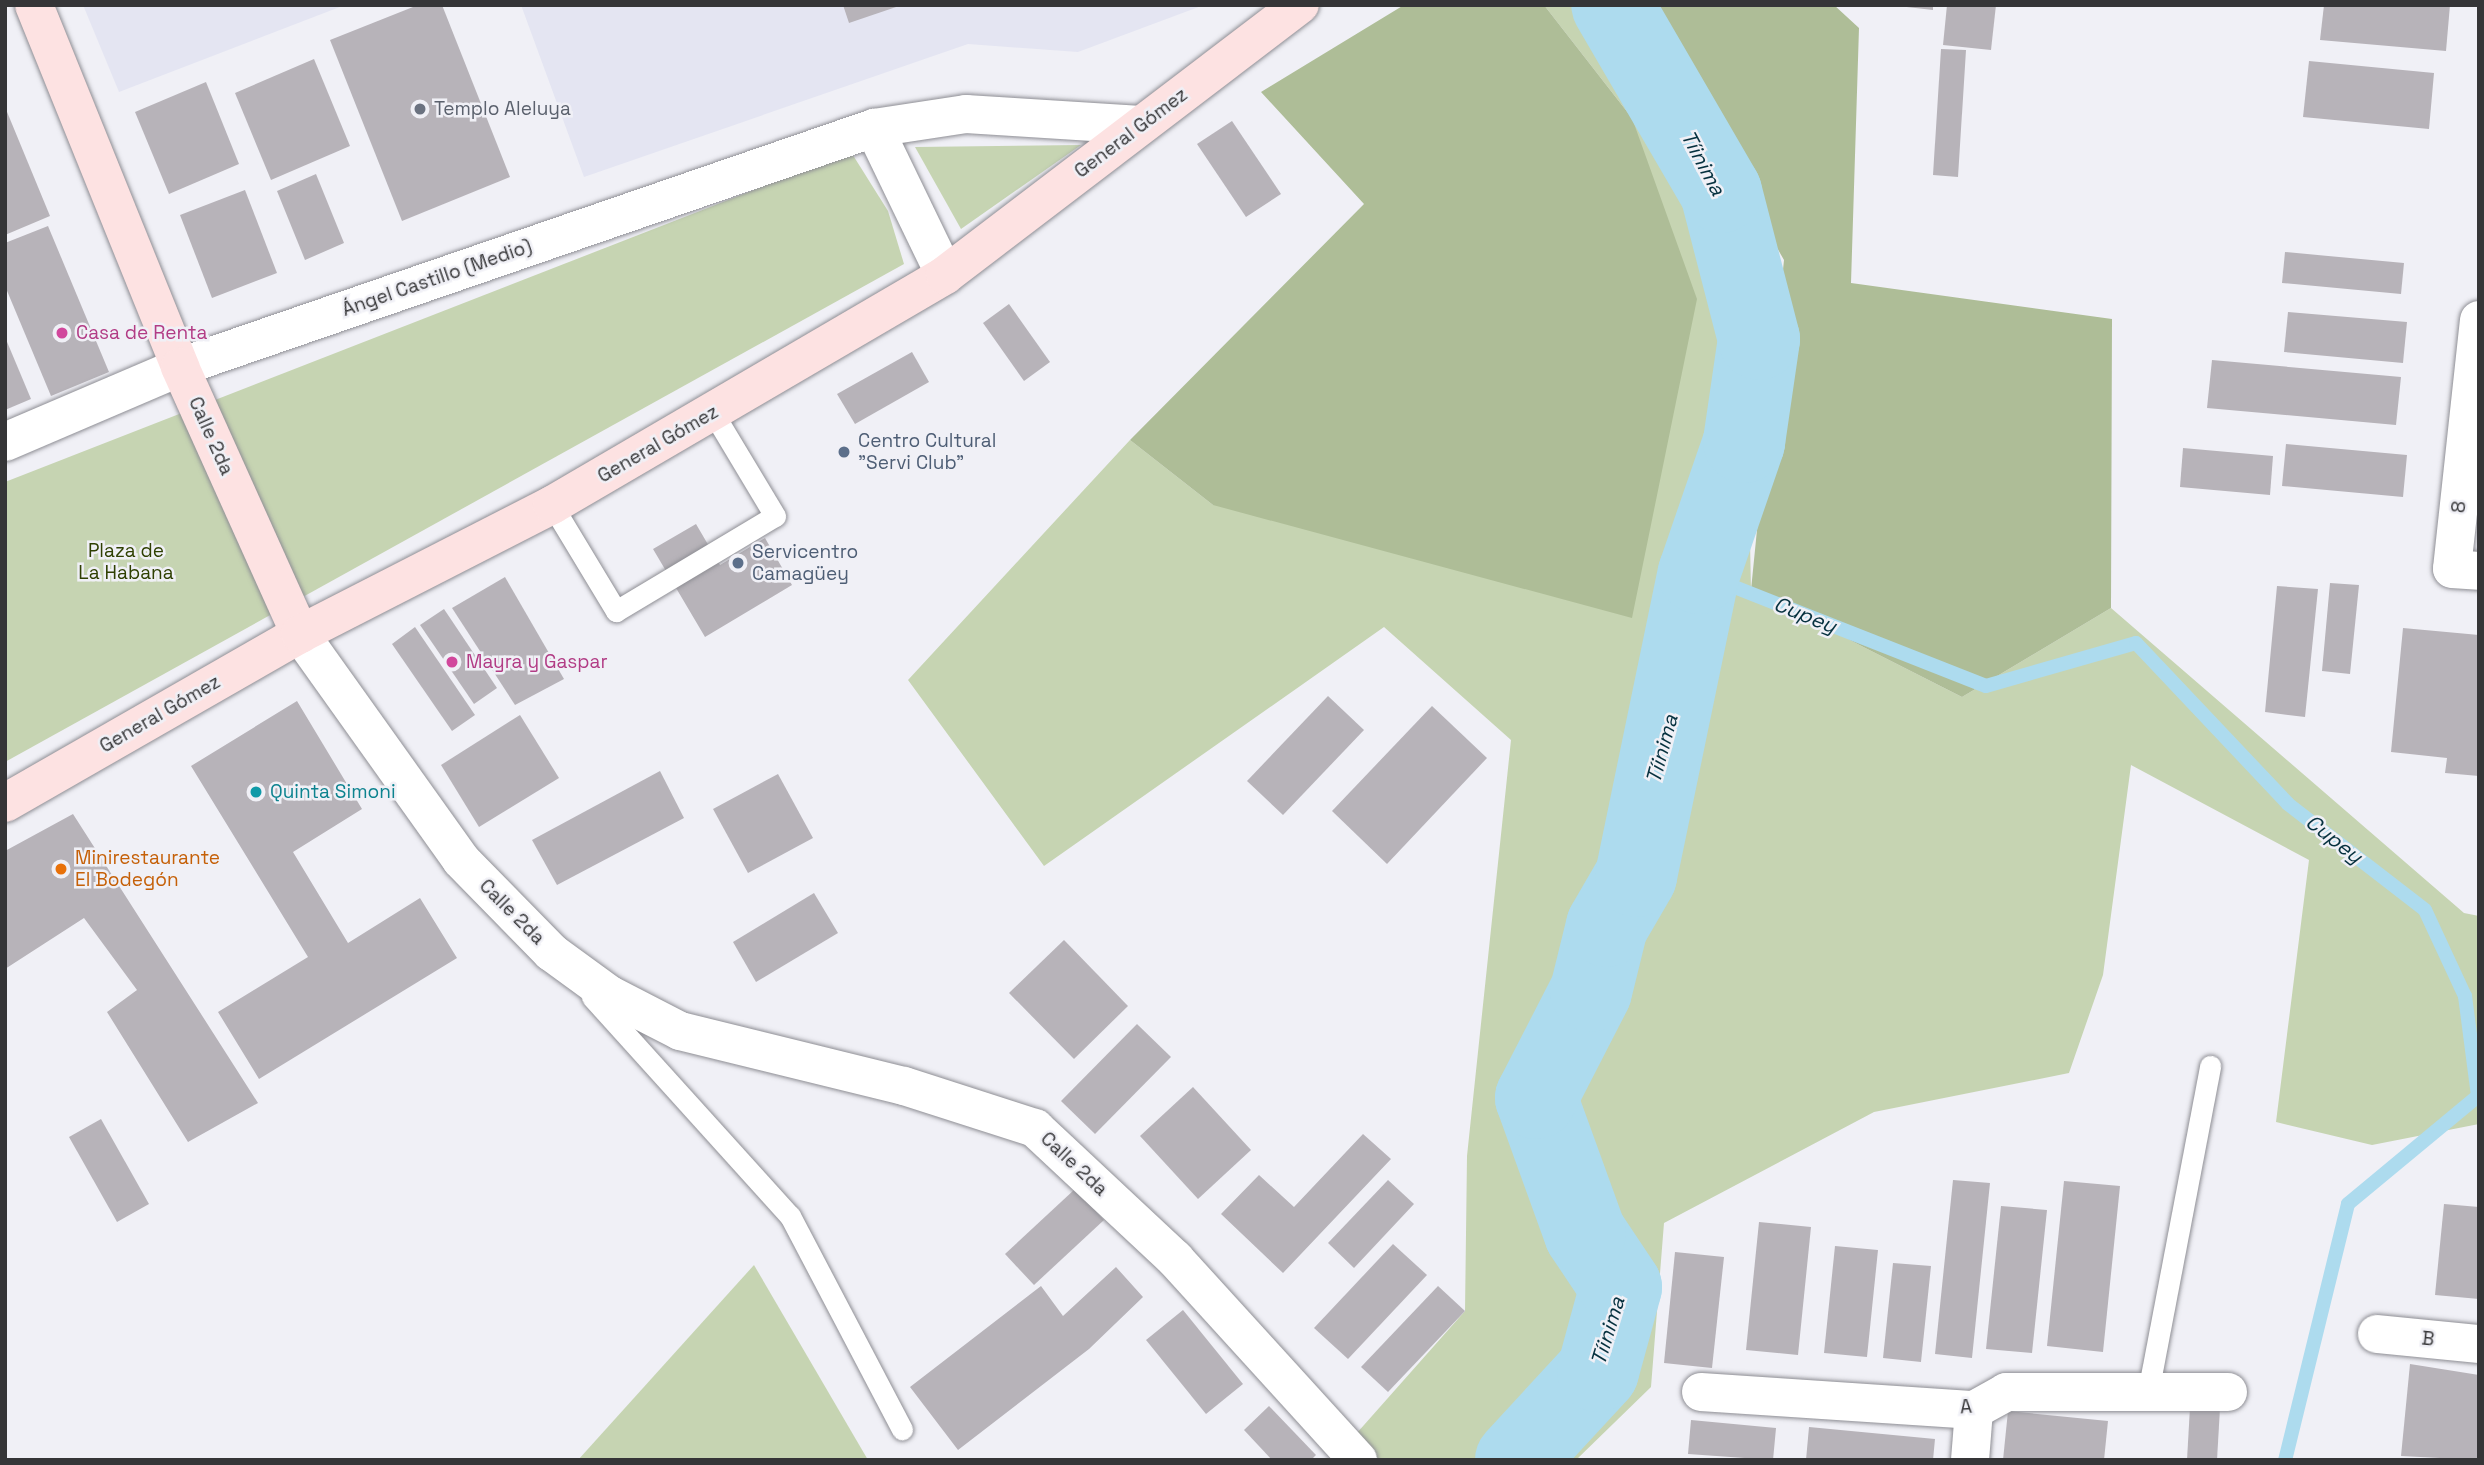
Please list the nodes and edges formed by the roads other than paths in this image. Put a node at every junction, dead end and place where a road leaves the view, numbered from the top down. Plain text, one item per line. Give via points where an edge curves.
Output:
1 (34, 5) edge
2 (1287, 15) edge
3 (1141, 125) junction
4 (874, 128) junction
5 (945, 275) junction
6 (2479, 320) edge
7 (180, 367) junction
8 (713, 414) junction
9 (5, 442) edge
10 (552, 505) junction
11 (2465, 570) edge
12 (300, 634) junction
13 (5, 803) edge
14 (551, 952) junction
15 (2210, 1066) dead end
16 (2377, 1334) dead end
17 (2479, 1344) edge
18 (1701, 1392) dead end
19 (2148, 1392) junction
20 (2228, 1392) dead end
21 (1974, 1410) junction
22 (902, 1429) dead end
23 (1356, 1457) edge
24 (1970, 1460) edge

1 - 7 main road, Calle 2da
2 - 3 main road, General Gómez
3 - 4 street, Ángel Castillo (Medio) via 966,114
3 - 5 main road, General Gómez
4 - 5 street
4 - 7 street, Ángel Castillo (Medio)
5 - 8 main road, General Gómez
6 - 11 street, 8
7 - 9 street, Ángel Castillo (Medio)
7 - 12 main road, Calle 2da
8 - 10 main road, General Gómez
8 - 10 lane via 775,516 616,611
10 - 12 main road, General Gómez
12 - 13 main road, General Gómez
12 - 14 street, Calle 2da via 461,860
14 - 22 lane via 790,1216
14 - 23 street, Calle 2da via 610,995 680,1031 904,1086 1035,1128 1175,1259
15 - 19 lane
16 - 17 street, B
18 - 21 street, A
19 - 20 street, A
19 - 21 street, A via 2006,1392
21 - 24 street

